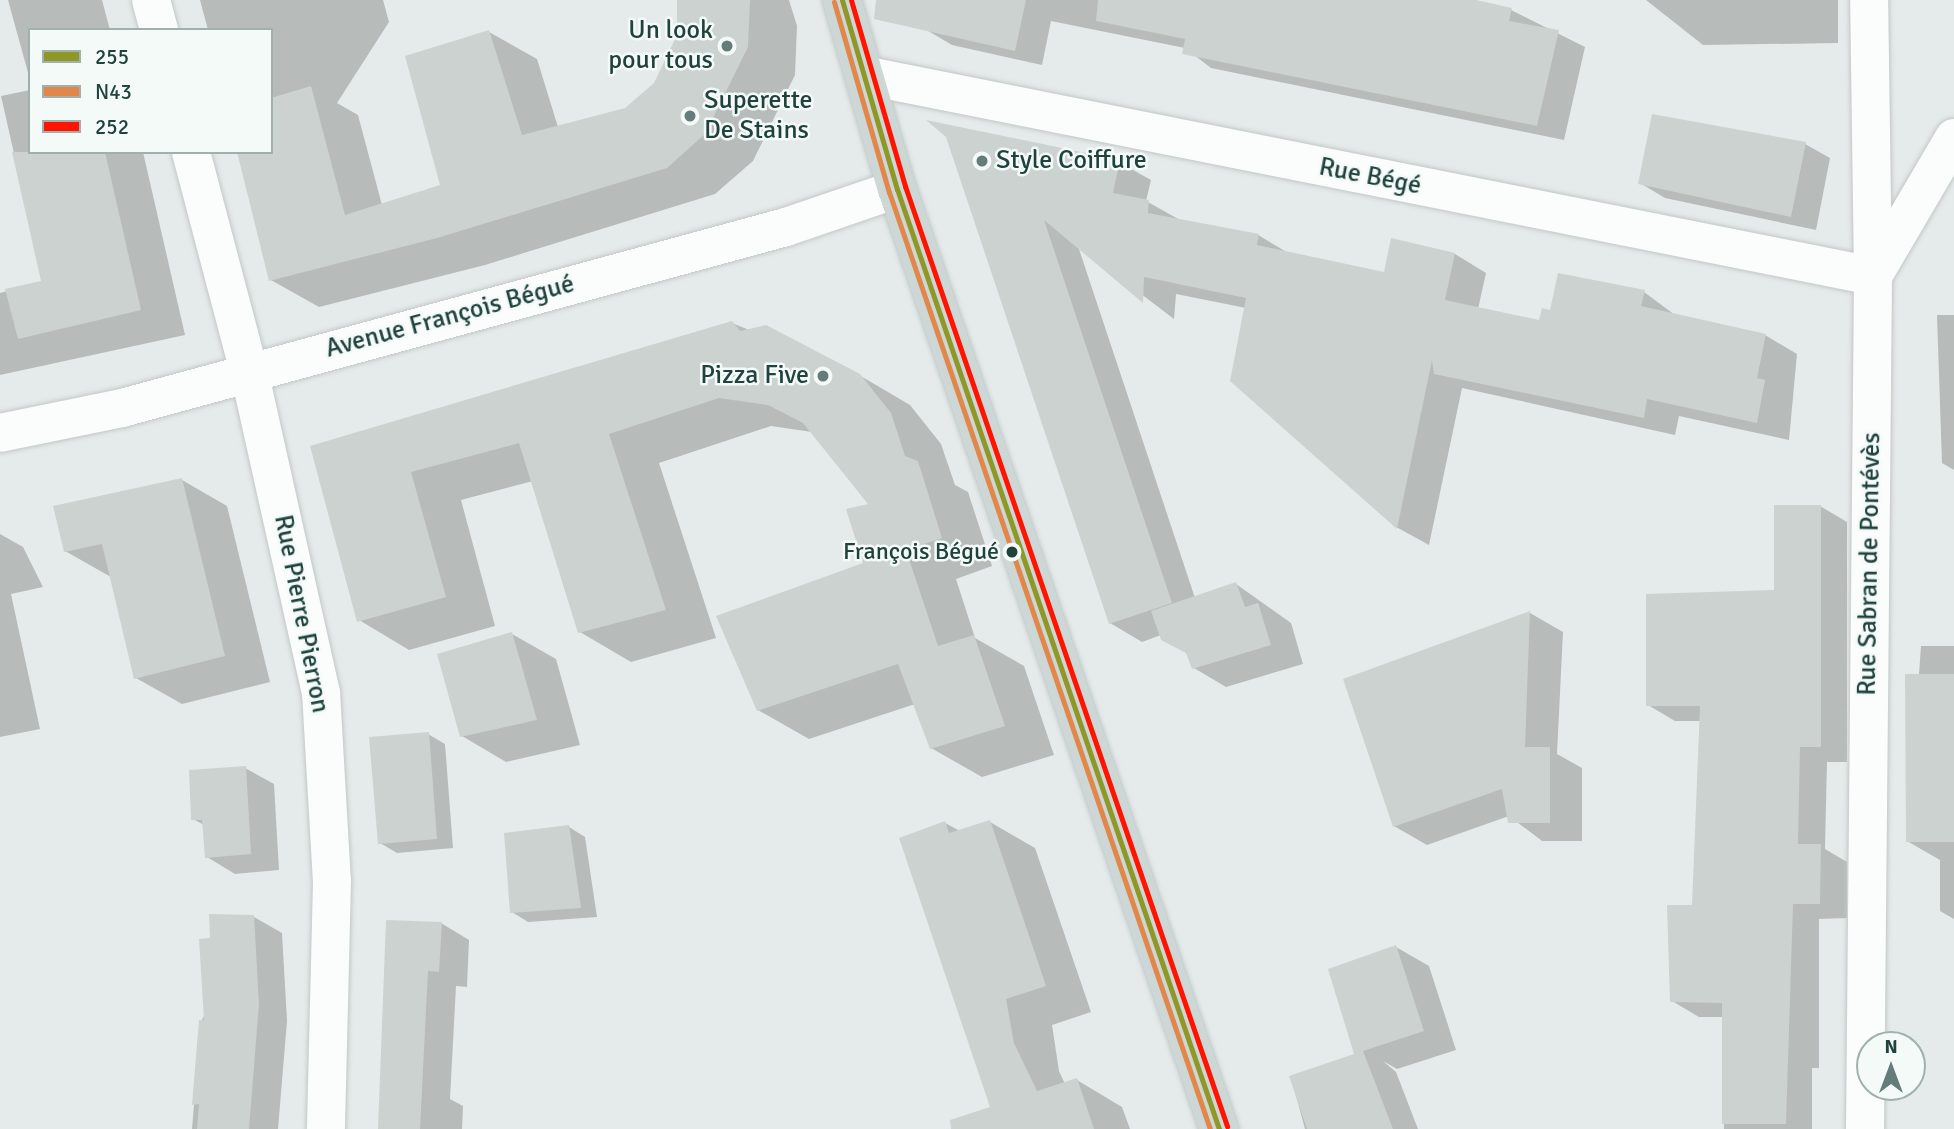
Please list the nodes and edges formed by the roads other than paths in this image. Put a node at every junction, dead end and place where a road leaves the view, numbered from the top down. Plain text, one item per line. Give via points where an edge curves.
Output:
1 (151, 0) edge
2 (842, 0) edge
3 (1869, 0) edge
4 (158, 28) edge
5 (868, 76) junction
6 (1954, 138) edge
7 (192, 154) edge
8 (897, 189) junction
9 (1873, 276) junction
10 (249, 370) junction
11 (0, 433) edge
12 (326, 1129) edge
13 (1219, 1129) edge
14 (1865, 1129) edge

1 - 4 street
2 - 5 main road
3 - 9 street, Rue Sabran de Pontévès
5 - 8 main road
5 - 9 street, Rue Bégé
6 - 9 street
7 - 10 street, Rue Pierre Pierron
8 - 10 street, Avenue François Bégué via 786,227
8 - 13 main road
9 - 14 street, Rue Sabran de Pontévès
10 - 11 street, Avenue François Bégué via 122,408
10 - 12 street, Rue Pierre Pierron via 321,692 332,881

